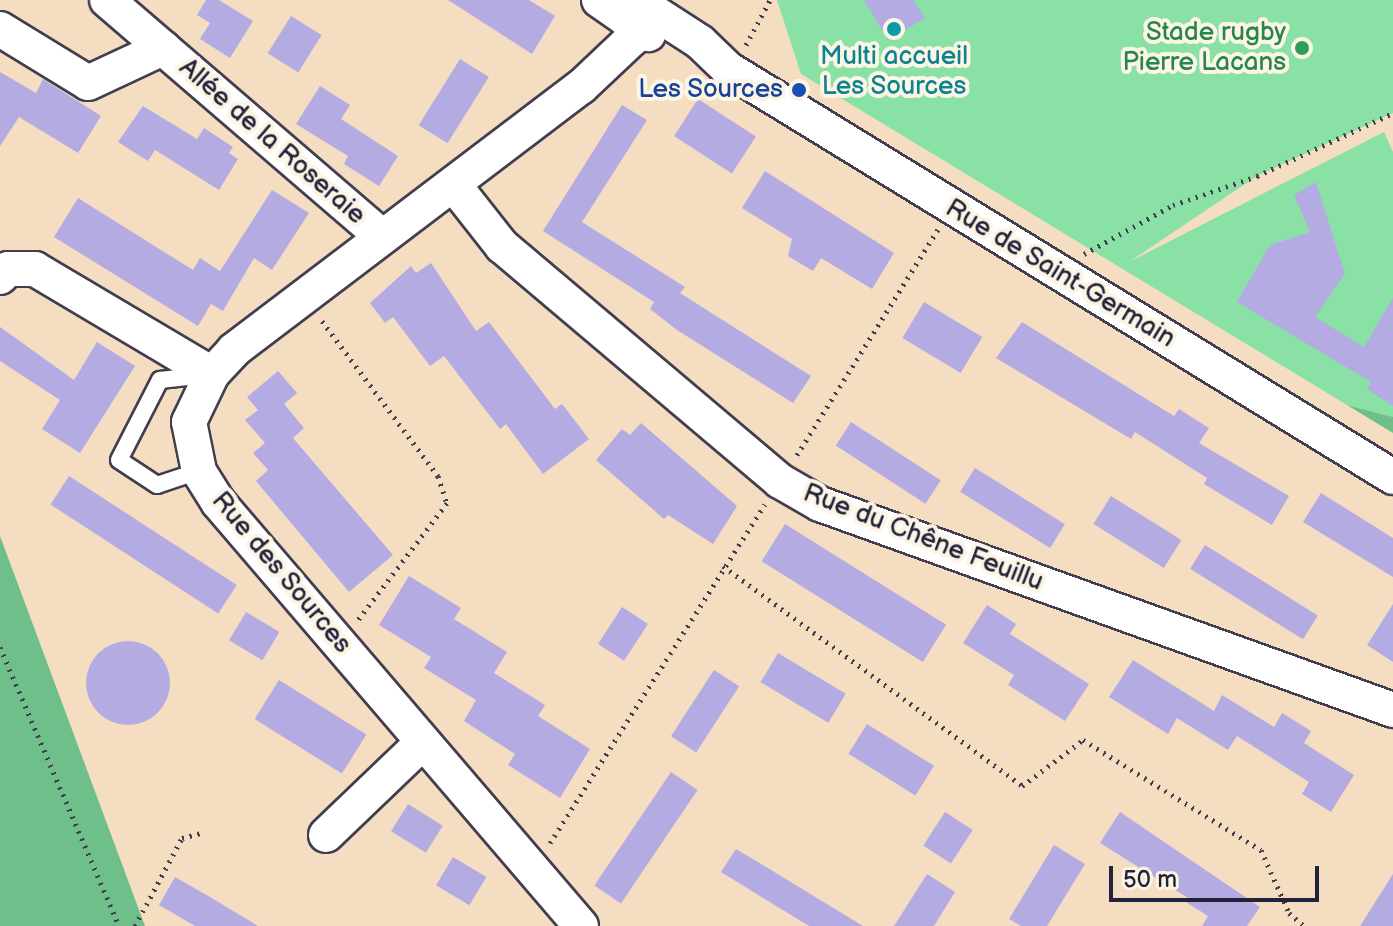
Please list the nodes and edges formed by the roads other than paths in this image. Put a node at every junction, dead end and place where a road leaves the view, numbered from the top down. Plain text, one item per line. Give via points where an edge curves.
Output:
1 (107, 0) edge
2 (599, 0) edge
3 (636, 9) edge
4 (0, 29) edge
5 (163, 48) junction
6 (454, 185) junction
7 (381, 236) junction
8 (0, 277) edge
9 (212, 374) junction
10 (199, 471) junction
11 (1393, 477) edge
12 (1393, 710) edge
13 (422, 743) junction
14 (326, 835) dead end
15 (581, 926) edge

1 - 5 street, Allée de la Roseraie
2 - 3 street, Rue de Saint-Germain
3 - 6 street, Rue des Sources via 632,39 581,87
3 - 11 street, Rue de Saint-Germain
4 - 5 street, Allée de la Roseraie via 88,83
5 - 7 street, Allée de la Roseraie
6 - 7 street, Rue des Sources
6 - 12 street, Rue du Chêne Feuillu via 502,246 780,481 820,504
7 - 9 street, Rue des Sources via 234,350
8 - 9 street via 8,269 35,269
9 - 10 street, Rue des Sources via 189,422
9 - 10 lane via 160,380 119,460 157,485
10 - 13 street, Rue des Sources via 218,502
13 - 14 street
13 - 15 street, Rue des Sources

